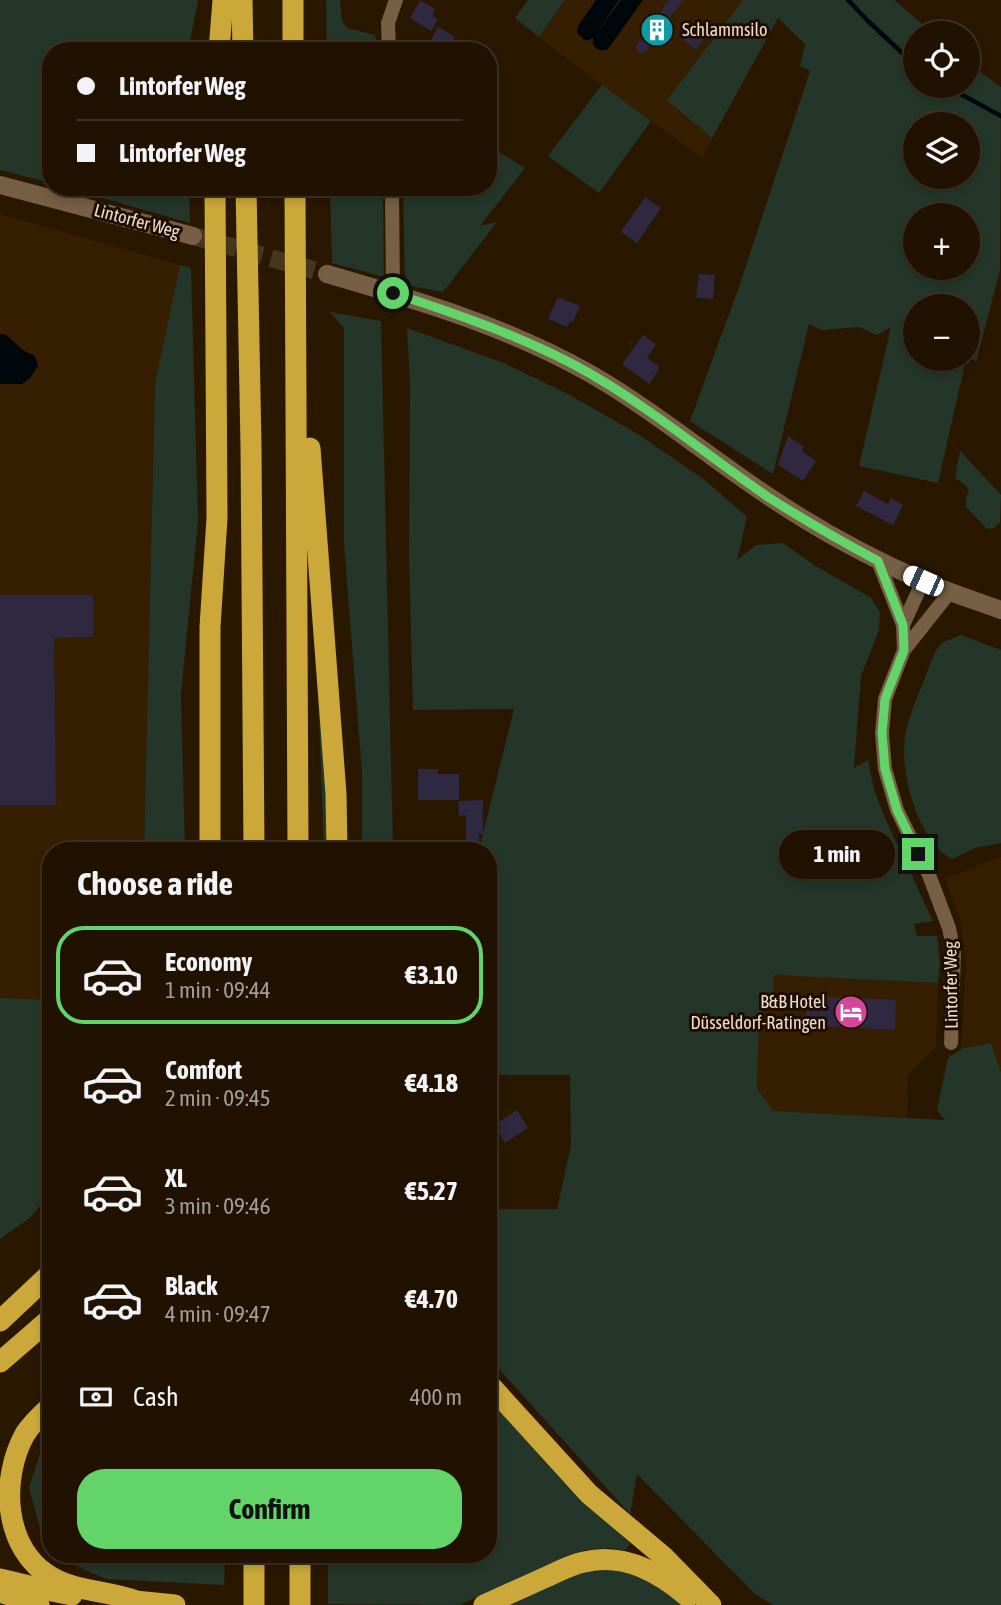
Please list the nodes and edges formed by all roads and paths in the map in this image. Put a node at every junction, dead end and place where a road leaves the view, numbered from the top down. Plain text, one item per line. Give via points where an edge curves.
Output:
1 (223, 0) edge
2 (242, 0) edge
3 (293, 0) edge
4 (396, 0) edge
5 (220, 42) edge
6 (243, 42) edge
7 (293, 42) edge
8 (389, 42) edge
9 (0, 185) edge
10 (215, 196) edge
11 (246, 196) edge
12 (295, 196) edge
13 (392, 196) edge
14 (193, 236) tunnel mouth
15 (297, 269) junction
16 (327, 274) tunnel mouth
17 (393, 293) junction
18 (878, 561) junction
19 (923, 581) junction
20 (950, 592) junction
21 (1001, 610) edge
22 (903, 625) junction
23 (904, 650) junction
24 (210, 842) edge
25 (254, 842) edge
26 (298, 842) edge
27 (337, 842) edge
28 (951, 1044) dead end
29 (42, 1281) edge
30 (0, 1321) edge
31 (42, 1326) edge
32 (0, 1362) edge
33 (497, 1393) edge
34 (42, 1414) edge
35 (253, 1563) edge
36 (300, 1563) edge
37 (0, 1579) edge
38 (0, 1592) edge
39 (136, 1601) junction
40 (39, 1605) edge
41 (175, 1605) edge
42 (254, 1605) edge
43 (300, 1605) edge
44 (484, 1605) edge
45 (698, 1605) edge
46 (711, 1605) edge

1 - 5 highway
2 - 6 highway
3 - 7 highway
4 - 8 street via 388,23
9 - 14 main road, Lintorfer Weg
10 - 24 highway via 217,518 210,626
11 - 25 highway
12 - 15 highway
13 - 17 street
15 - 26 highway
15 - 27 highway
16 - 17 main road
17 - 18 main road via 474,320 589,373 768,496
18 - 19 main road
18 - 22 street, Lintorfer Weg
19 - 20 main road
19 - 22 street, Lintorfer Weg
20 - 21 main road
20 - 23 street, Lintorfer Weg
22 - 23 street, Lintorfer Weg
23 - 28 street, Lintorfer Weg via 885,699 885,769 897,810 949,928 954,953
29 - 30 highway
31 - 32 highway
33 - 46 highway via 589,1494 664,1557
34 - 39 highway via 27,1432 10,1471 9,1506 18,1540 52,1578
35 - 42 highway
36 - 43 highway
37 - 39 highway via 63,1593
38 - 40 highway
39 - 41 highway
44 - 45 highway via 571,1566 610,1559 659,1574

